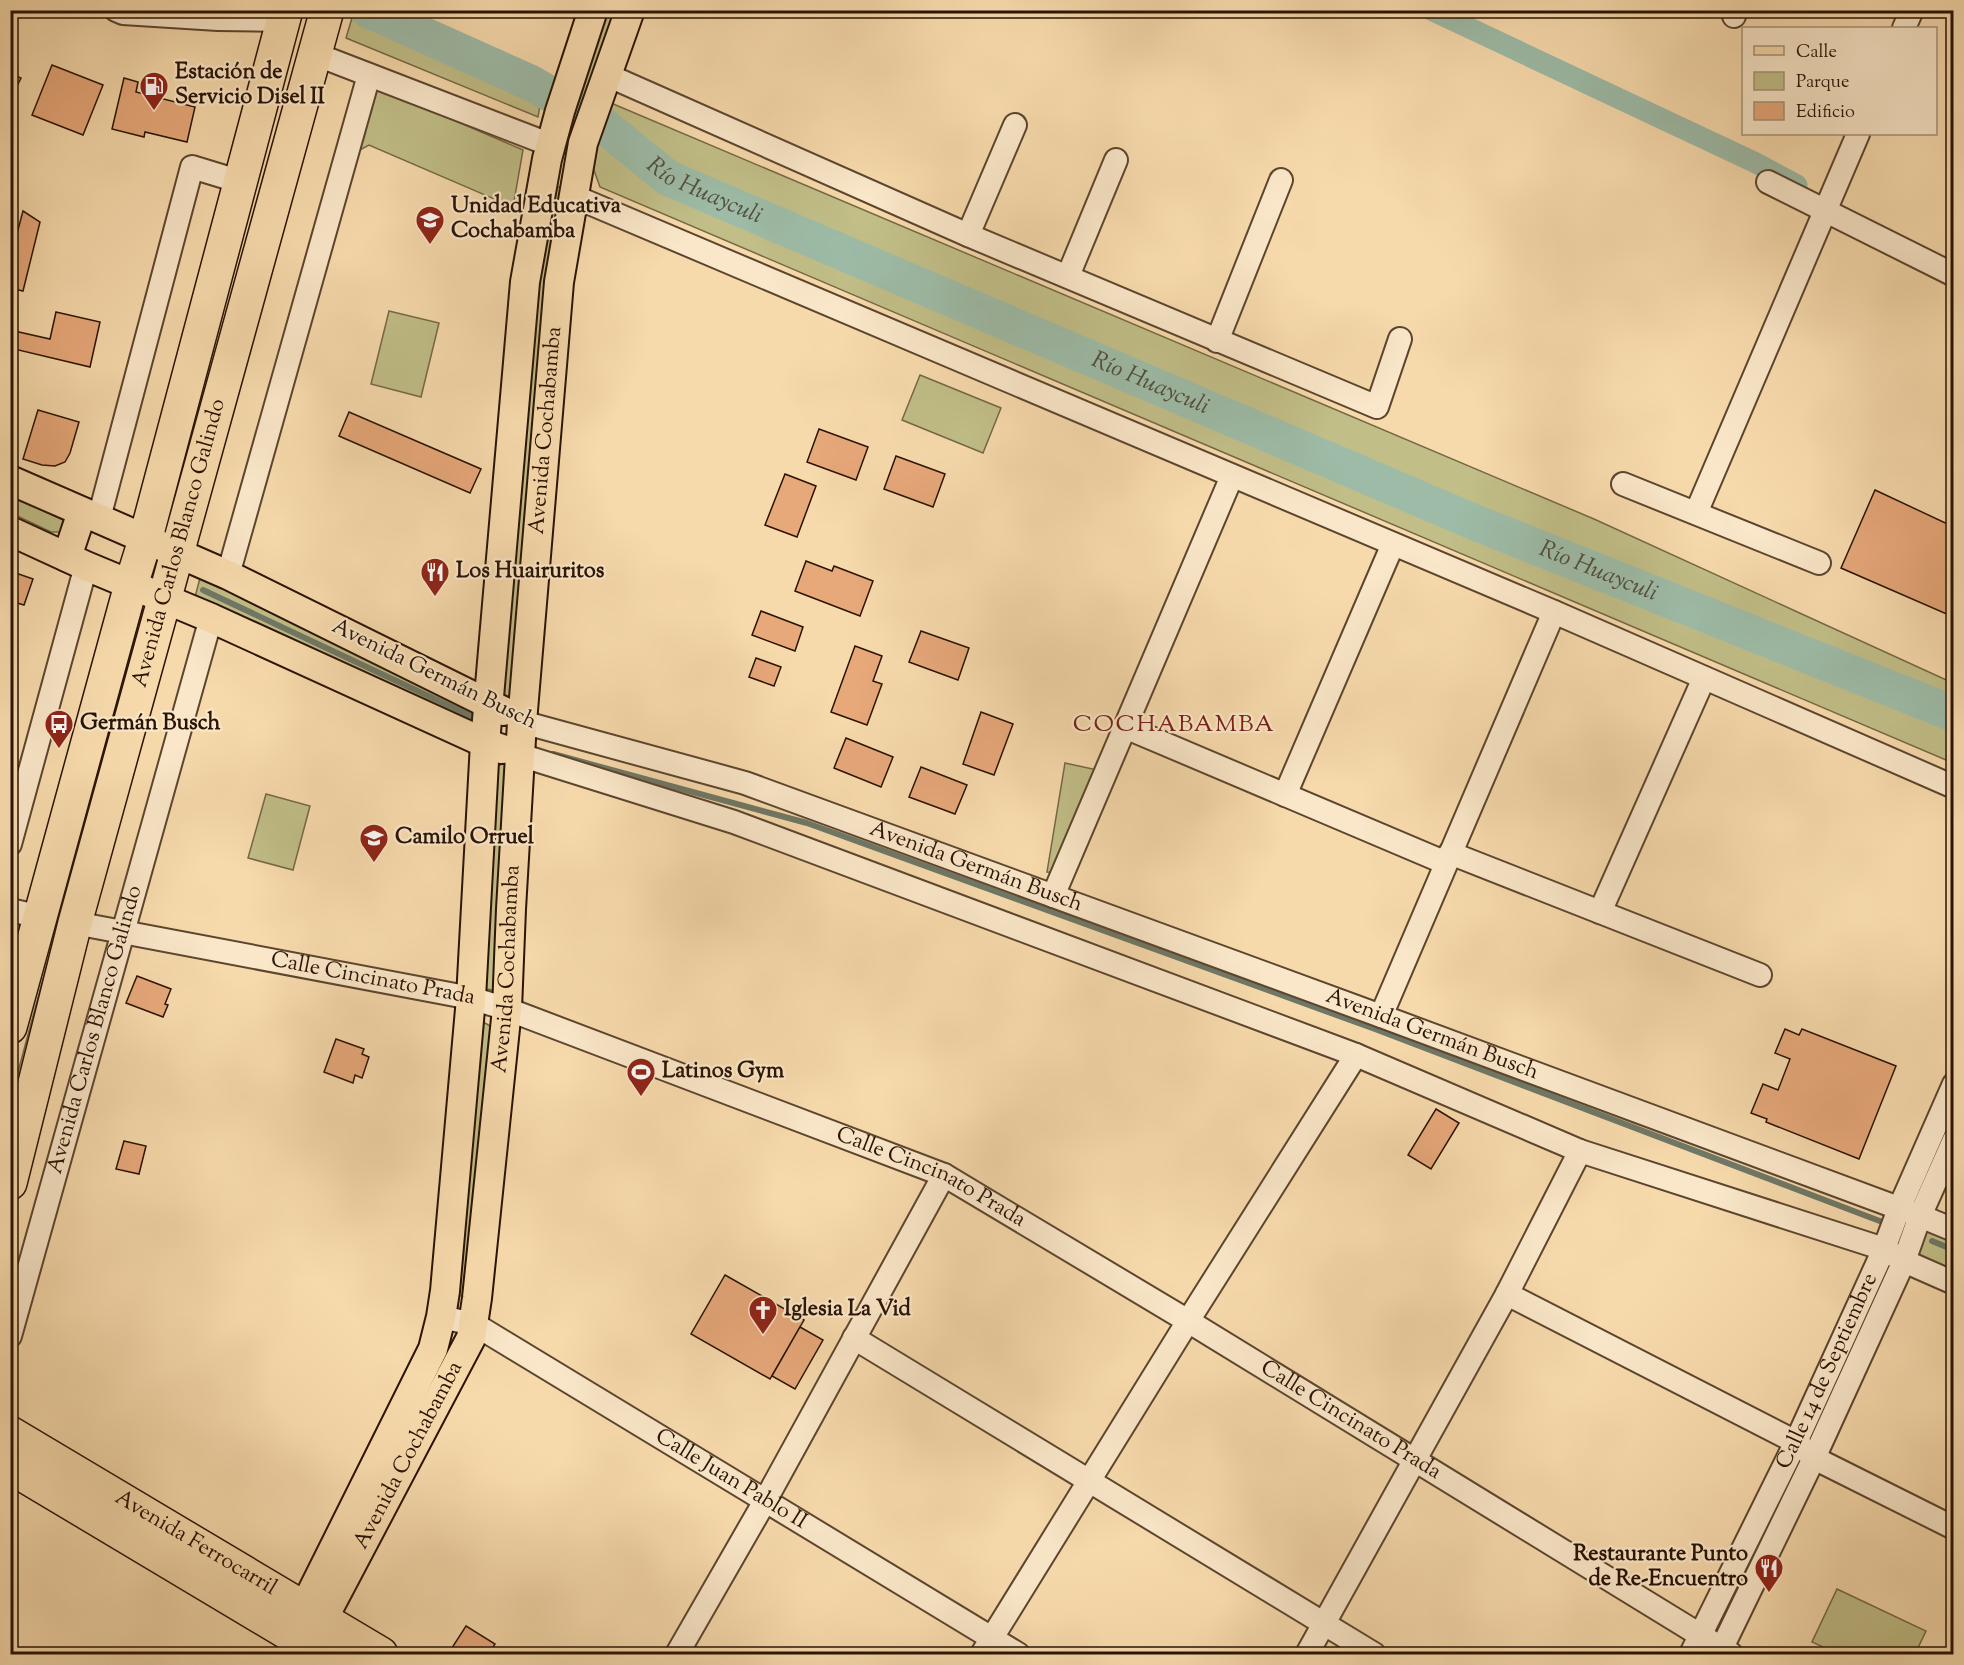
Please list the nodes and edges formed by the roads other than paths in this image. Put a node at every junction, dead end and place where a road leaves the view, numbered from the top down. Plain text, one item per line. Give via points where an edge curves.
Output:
1 (116, 10) edge
2 (327, 10) edge
3 (593, 10) edge
4 (630, 10) edge
5 (1911, 10) edge
6 (285, 15) edge
7 (1904, 27) edge
8 (315, 54) junction
9 (369, 75) junction
10 (607, 75) junction
11 (1015, 125) dead end
12 (1858, 135) edge
13 (549, 152) junction
14 (1116, 160) dead end
15 (579, 168) junction
16 (1281, 180) dead end
17 (241, 182) junction
18 (1767, 182) dead end
19 (573, 196) junction
20 (1824, 209) junction
21 (968, 235) junction
22 (1953, 275) edge
23 (1068, 276) junction
24 (1400, 339) dead end
25 (1217, 341) junction
26 (1232, 476) junction
27 (10, 480) edge
28 (1623, 484) dead end
29 (1696, 513) junction
30 (90, 515) junction
31 (10, 531) edge
32 (146, 537) junction
33 (1393, 544) junction
34 (179, 552) junction
35 (76, 561) junction
36 (1819, 563) dead end
37 (228, 575) junction
38 (131, 585) junction
39 (165, 599) junction
40 (1554, 612) junction
41 (211, 618) junction
42 (1704, 678) junction
43 (489, 702) junction
44 (522, 722) junction
45 (1125, 727) junction
46 (485, 743) junction
47 (520, 755) junction
48 (1953, 787) edge
49 (1285, 795) junction
50 (10, 844) edge
51 (1448, 858) junction
52 (1053, 896) junction
53 (1600, 912) junction
54 (26, 913) edge
55 (75, 923) junction
56 (123, 932) junction
57 (1760, 975) dead end
58 (471, 998) junction
59 (507, 1009) junction
60 (1381, 1016) junction
61 (10, 1027) edge
62 (1356, 1055) junction
63 (1953, 1084) edge
64 (1953, 1140) edge
65 (1580, 1151) junction
66 (944, 1175) junction
67 (10, 1183) edge
68 (1909, 1213) junction
69 (1953, 1230) edge
70 (1884, 1249) junction
71 (1904, 1262) junction
72 (1953, 1283) edge
73 (1507, 1293) junction
74 (441, 1317) junction
75 (1188, 1321) junction
76 (474, 1324) junction
77 (10, 1336) edge
78 (854, 1338) junction
79 (10, 1432) edge
80 (1796, 1442) junction
81 (1814, 1458) junction
82 (1415, 1460) junction
83 (10, 1467) edge
84 (1090, 1482) junction
85 (765, 1501) junction
86 (1953, 1528) edge
87 (1324, 1624) junction
88 (306, 1639) edge
89 (1696, 1645) edge
90 (987, 1647) edge
91 (1724, 1653) edge
92 (381, 1654) edge
93 (677, 1654) edge
94 (1018, 1654) edge
95 (1307, 1654) edge
96 (1374, 1654) edge

1 - 6 street via 218,19
2 - 8 highway, Avenida Carlos Blanco Galindo
3 - 13 main road, Avenida Cochabamba
4 - 10 main road, Avenida Cochabamba
5 - 7 street
6 - 17 highway, Avenida Carlos Blanco Galindo
8 - 9 street
8 - 34 highway, Avenida Carlos Blanco Galindo
9 - 13 street
9 - 37 street
10 - 15 main road, Avenida Cochabamba via 583,143
10 - 21 street
11 - 21 street
12 - 20 street
13 - 15 main road
13 - 43 main road, Avenida Cochabamba via 525,282
14 - 23 street
15 - 19 main road, Avenida Cochabamba
16 - 25 street
17 - 30 street via 192,167
17 - 32 highway, Avenida Carlos Blanco Galindo
18 - 20 street
19 - 26 street
19 - 44 main road, Avenida Cochabamba via 559,282
20 - 22 street
20 - 29 street
21 - 23 street
23 - 25 street
24 - 25 street via 1377,407
26 - 33 street
26 - 45 street
27 - 30 main road, Avenida Germán Busch
28 - 29 street
29 - 36 street
30 - 32 main road, Avenida Germán Busch
30 - 35 main road
31 - 35 main road, Avenida Germán Busch
32 - 34 main road, Avenida Germán Busch
32 - 38 highway, Avenida Carlos Blanco Galindo
33 - 40 street
33 - 49 street
34 - 37 main road, Avenida Germán Busch
34 - 39 highway, Avenida Carlos Blanco Galindo
35 - 38 main road, Avenida Germán Busch
35 - 50 street
37 - 43 main road, Avenida Germán Busch
38 - 39 main road, Avenida Germán Busch
38 - 54 highway, Avenida Carlos Blanco Galindo
39 - 41 main road, Avenida Germán Busch
39 - 55 highway, Avenida Carlos Blanco Galindo
40 - 42 street
40 - 51 street
41 - 46 main road, Avenida Germán Busch
41 - 56 street, Avenida Carlos Blanco Galindo
42 - 48 street
42 - 53 street
43 - 44 main road, Avenida Germán Busch
43 - 46 main road, Avenida Cochabamba
44 - 47 main road, Avenida Cochabamba
44 - 52 street, Avenida Germán Busch via 745,783
45 - 49 street
45 - 52 street
46 - 47 main road, Avenida Germán Busch
46 - 58 main road, Avenida Cochabamba
47 - 59 main road, Avenida Cochabamba
47 - 62 street, Avenida Germán Busch via 734,822
49 - 51 street
51 - 53 street
51 - 60 street
52 - 60 street, Avenida Germán Busch
53 - 57 street
54 - 61 highway, Avenida Carlos Blanco Galindo
55 - 56 street, Calle Cincinato Prada
55 - 67 highway, Avenida Carlos Blanco Galindo
56 - 58 street, Calle Cincinato Prada
56 - 77 street, Avenida Carlos Blanco Galindo
58 - 59 street, Calle Cincinato Prada
58 - 74 main road, Avenida Cochabamba
59 - 66 street, Calle Cincinato Prada
59 - 76 main road, Avenida Cochabamba
60 - 68 street, Avenida Germán Busch
62 - 65 street, Avenida Germán Busch
62 - 75 street
63 - 68 street, Calle 14 de Septiembre
64 - 68 street, Calle 14 de Septiembre
65 - 70 street, Avenida Germán Busch
65 - 73 street
66 - 75 street, Calle Cincinato Prada
66 - 78 street
68 - 69 street, Avenida Germán Busch
68 - 70 street, Calle 14 de Septiembre
68 - 71 street, Calle 14 de Septiembre
70 - 71 street, Avenida Germán Busch
70 - 80 street, Calle 14 de Septiembre
71 - 72 street, Avenida Germán Busch
71 - 81 street, Calle 14 de Septiembre
73 - 80 street
73 - 82 street
74 - 76 street, Calle Juan Pablo II
74 - 88 main road, Avenida Cochabamba via 433,1349
75 - 82 street, Calle Cincinato Prada
75 - 84 street
76 - 85 street, Calle Juan Pablo II
76 - 88 main road, Avenida Cochabamba via 464,1353
78 - 84 street
78 - 85 street
79 - 88 highway, Avenida Ferrocarril
80 - 81 street
80 - 89 street, Calle 14 de Septiembre
81 - 86 street
81 - 91 street, Calle 14 de Septiembre
82 - 87 street
82 - 89 street, Calle Cincinato Prada
83 - 88 highway, Avenida Ferrocarril
84 - 87 street
84 - 90 street
85 - 90 street, Calle Juan Pablo II
85 - 93 street
87 - 95 street
87 - 96 street
88 - 92 highway, Avenida Ferrocarril
89 - 91 street, Calle Cincinato Prada
90 - 94 street, Calle Juan Pablo II

